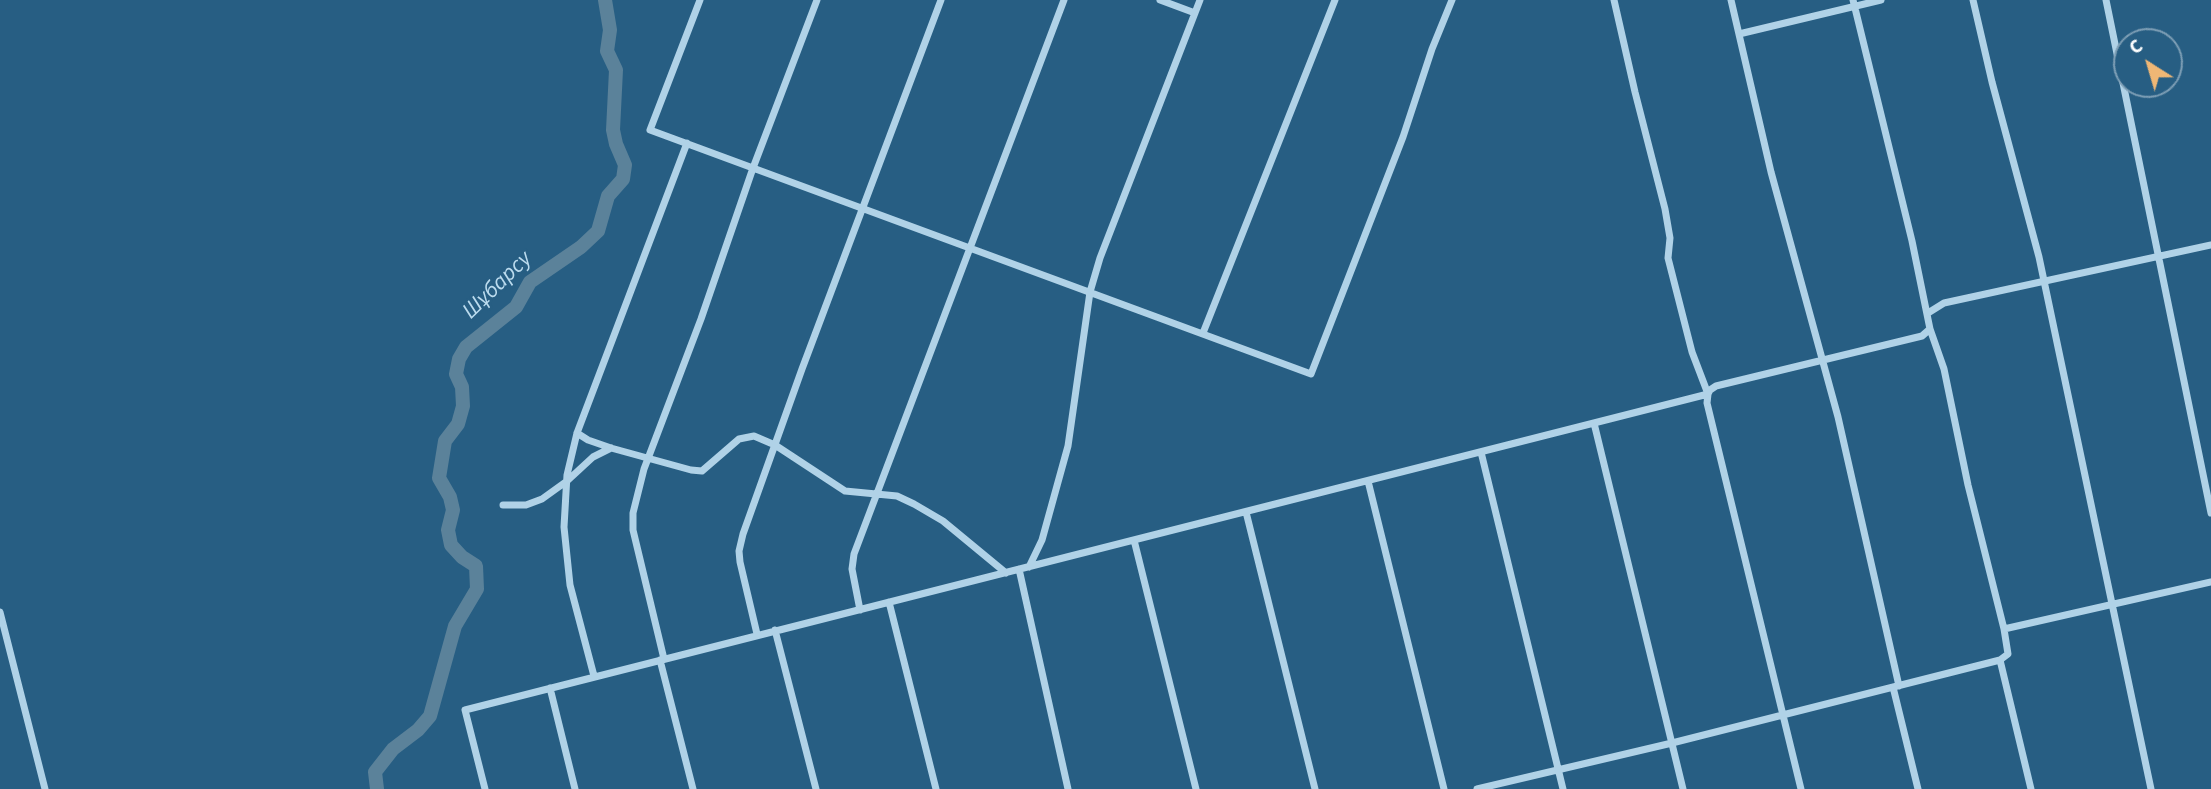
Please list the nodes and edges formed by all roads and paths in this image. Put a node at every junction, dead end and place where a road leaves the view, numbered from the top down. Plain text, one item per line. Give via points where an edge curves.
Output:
1 (700, 0) edge
2 (817, 0) edge
3 (941, 0) edge
4 (1063, 0) edge
5 (1160, 0) edge
6 (1200, 0) edge
7 (1335, 0) edge
8 (1452, 0) edge
9 (1614, 0) edge
10 (1731, 0) edge
11 (1881, 0) edge
12 (1973, 0) edge
13 (2106, 0) edge
14 (1854, 3) edge
15 (1195, 13) junction
16 (1739, 34) junction
17 (687, 143) junction
18 (753, 168) junction
19 (862, 208) junction
20 (2211, 244) edge
21 (970, 249) junction
22 (2159, 256) junction
23 (2044, 282) junction
24 (1090, 292) junction
25 (1928, 313) junction
26 (1930, 329) junction
27 (1203, 333) junction
28 (1822, 359) junction
29 (1708, 394) junction
30 (1594, 424) junction
31 (576, 433) junction
32 (775, 445) junction
33 (611, 448) junction
34 (1481, 452) junction
35 (648, 458) junction
36 (567, 481) junction
37 (1367, 481) junction
38 (876, 495) junction
39 (503, 505) dead end
40 (1246, 512) junction
41 (2211, 513) edge
42 (1134, 540) junction
43 (1029, 567) junction
44 (1019, 569) junction
45 (1006, 573) junction
46 (2211, 582) edge
47 (889, 602) junction
48 (2111, 604) junction
49 (860, 610) junction
50 (0, 612) edge
51 (775, 629) junction
52 (2004, 629) junction
53 (757, 634) junction
54 (662, 659) junction
55 (2000, 660) junction
56 (594, 676) junction
57 (1896, 686) junction
58 (551, 688) junction
59 (1782, 715) junction
60 (1672, 743) junction
61 (1559, 770) junction
62 (45, 789) edge
63 (485, 789) edge
64 (575, 789) edge
65 (693, 789) edge
66 (816, 789) edge
67 (936, 789) edge
68 (1068, 789) edge
69 (1196, 789) edge
70 (1315, 789) edge
71 (1444, 789) edge
72 (1477, 789) edge
73 (1563, 789) edge
74 (1683, 789) edge
75 (1801, 789) edge
76 (1918, 789) edge
77 (2032, 789) edge
78 (2151, 789) edge

1 - 17 street via 650,130
2 - 18 street
3 - 19 street
4 - 21 street
5 - 15 street
6 - 15 street
7 - 27 street
8 - 27 street via 1311,374
9 - 29 street via 1665,209 1668,258
10 - 16 street
11 - 14 street
12 - 23 street
13 - 22 street
14 - 16 street
14 - 25 street
15 - 24 street
16 - 28 street
17 - 18 street
17 - 31 street
18 - 19 street
18 - 35 street
19 - 21 street
19 - 32 street
20 - 22 street
21 - 24 street
21 - 38 street
22 - 23 street
22 - 41 street
23 - 25 street via 1944,303
23 - 48 street
24 - 27 street
24 - 43 street via 1068,446 1042,540
25 - 26 street
26 - 28 street via 1922,336
26 - 52 street via 1944,369
28 - 29 street via 1716,386
28 - 57 street
29 - 30 street
29 - 59 street
30 - 34 street
30 - 60 street
31 - 33 street
31 - 36 street
32 - 35 street via 754,436 739,439 702,471
32 - 38 street via 845,491
32 - 53 street via 739,551
33 - 35 street
33 - 36 street via 593,457
34 - 37 street
34 - 61 street
35 - 54 street via 633,530
36 - 39 street via 526,505
36 - 56 street via 564,527 570,585
37 - 40 street
37 - 71 street
38 - 45 street via 897,496 924,510
38 - 49 street via 854,554 852,569
40 - 42 street
40 - 70 street
42 - 43 street
42 - 69 street
43 - 44 street
44 - 45 street
44 - 68 street
45 - 47 street
46 - 48 street
47 - 49 street
47 - 67 street
48 - 52 street
48 - 78 street
49 - 51 street
50 - 62 street
51 - 53 street
51 - 66 street
52 - 55 street via 2008,654
53 - 54 street
54 - 56 street
54 - 65 street
55 - 57 street
55 - 77 street
56 - 58 street
57 - 59 street
57 - 76 street
58 - 63 street via 465,710
58 - 64 street
59 - 60 street
59 - 75 street
60 - 61 street
60 - 74 street
61 - 72 street
61 - 73 street

